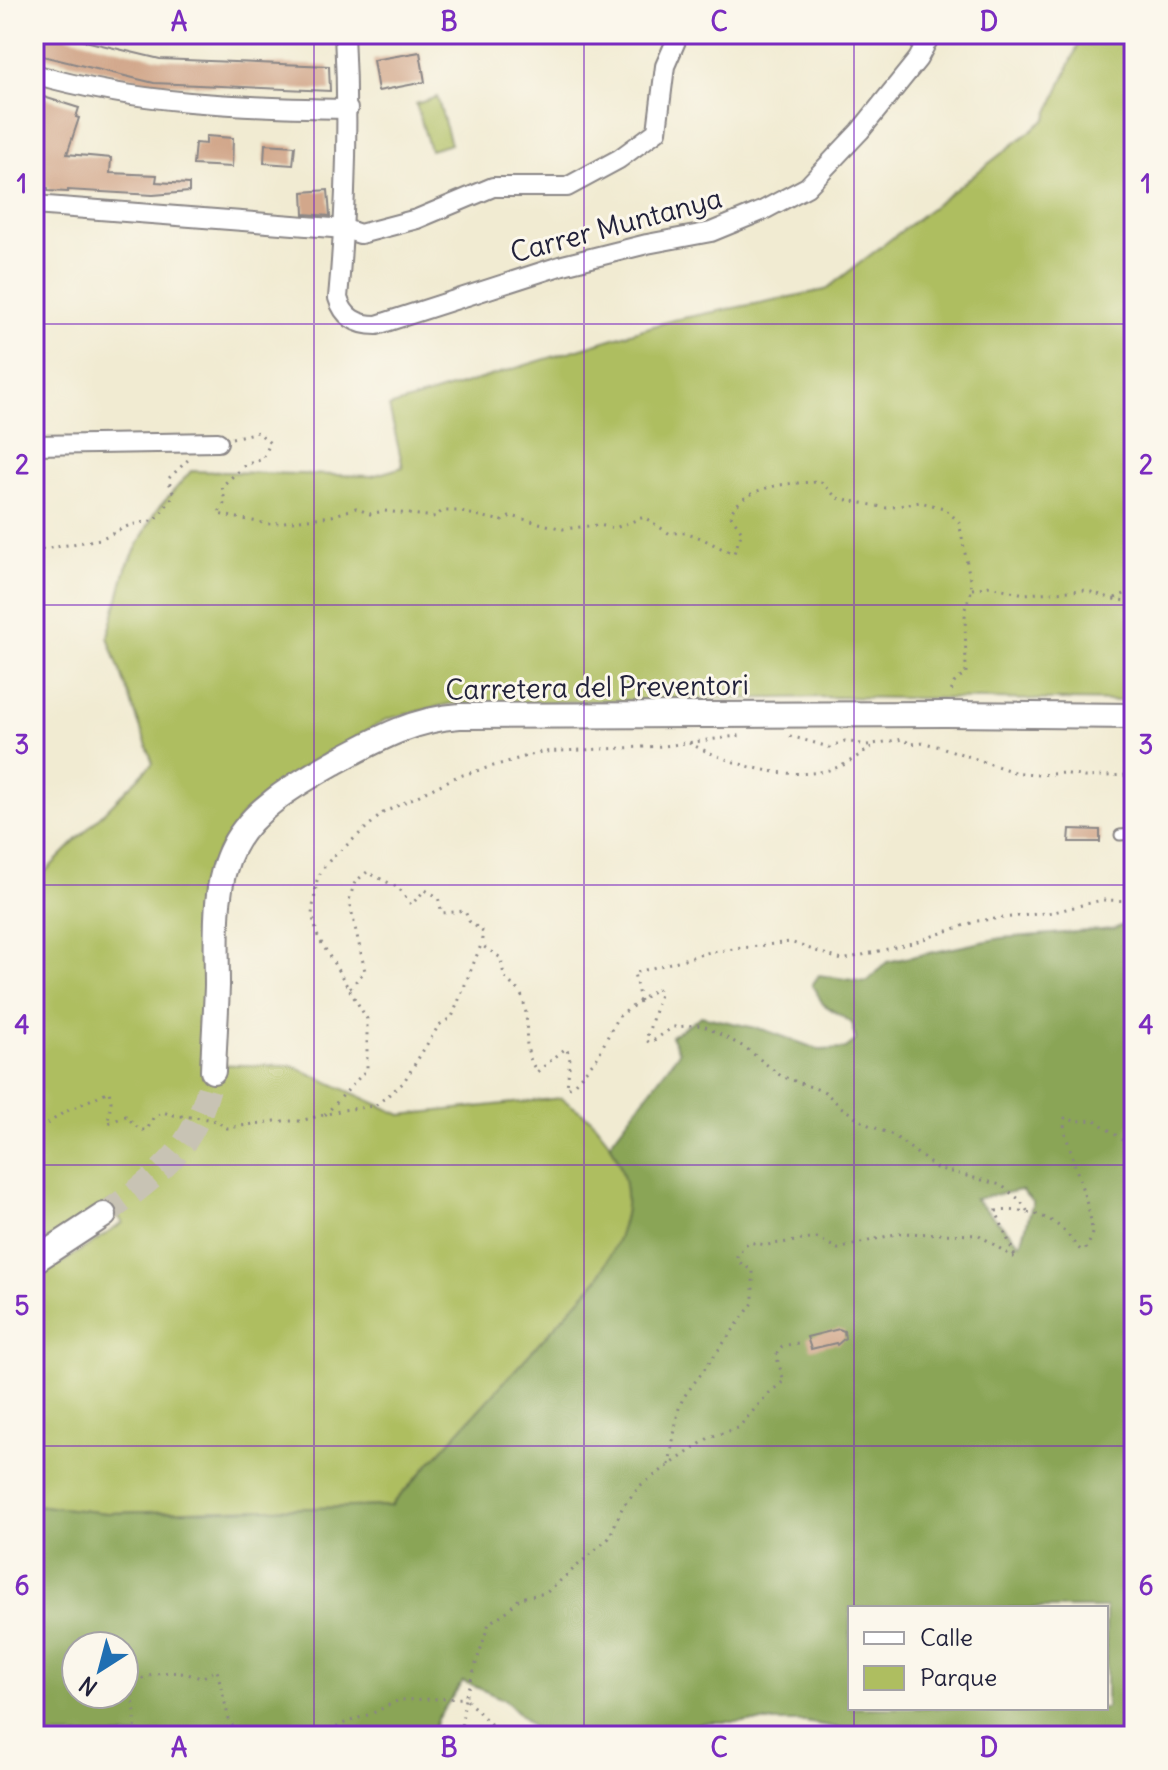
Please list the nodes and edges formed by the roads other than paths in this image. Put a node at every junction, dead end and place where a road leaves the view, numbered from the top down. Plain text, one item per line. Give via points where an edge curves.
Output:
1 (344, 34) edge
2 (679, 34) edge
3 (931, 34) edge
4 (34, 74) edge
5 (348, 109) junction
6 (34, 205) edge
7 (345, 229) junction
8 (211, 442) road end
9 (34, 445) edge
10 (1134, 716) edge
11 (1134, 834) edge
12 (1120, 835) dead end
13 (213, 1071) tunnel mouth
14 (104, 1215) tunnel mouth
15 (34, 1261) edge

1 - 5 street
2 - 7 street via 665,66 657,131 619,159 567,187 493,187 417,219 360,234
3 - 7 street, Carrer Muntanya via 918,59 860,131 807,187 711,232 563,265 377,325 356,323 341,310
4 - 5 street via 170,102
5 - 7 street
6 - 7 street
8 - 9 street
10 - 13 street, Carretera del Preventori via 460,716 421,721 376,740 283,794 234,845 220,898
11 - 12 lane
14 - 15 street

